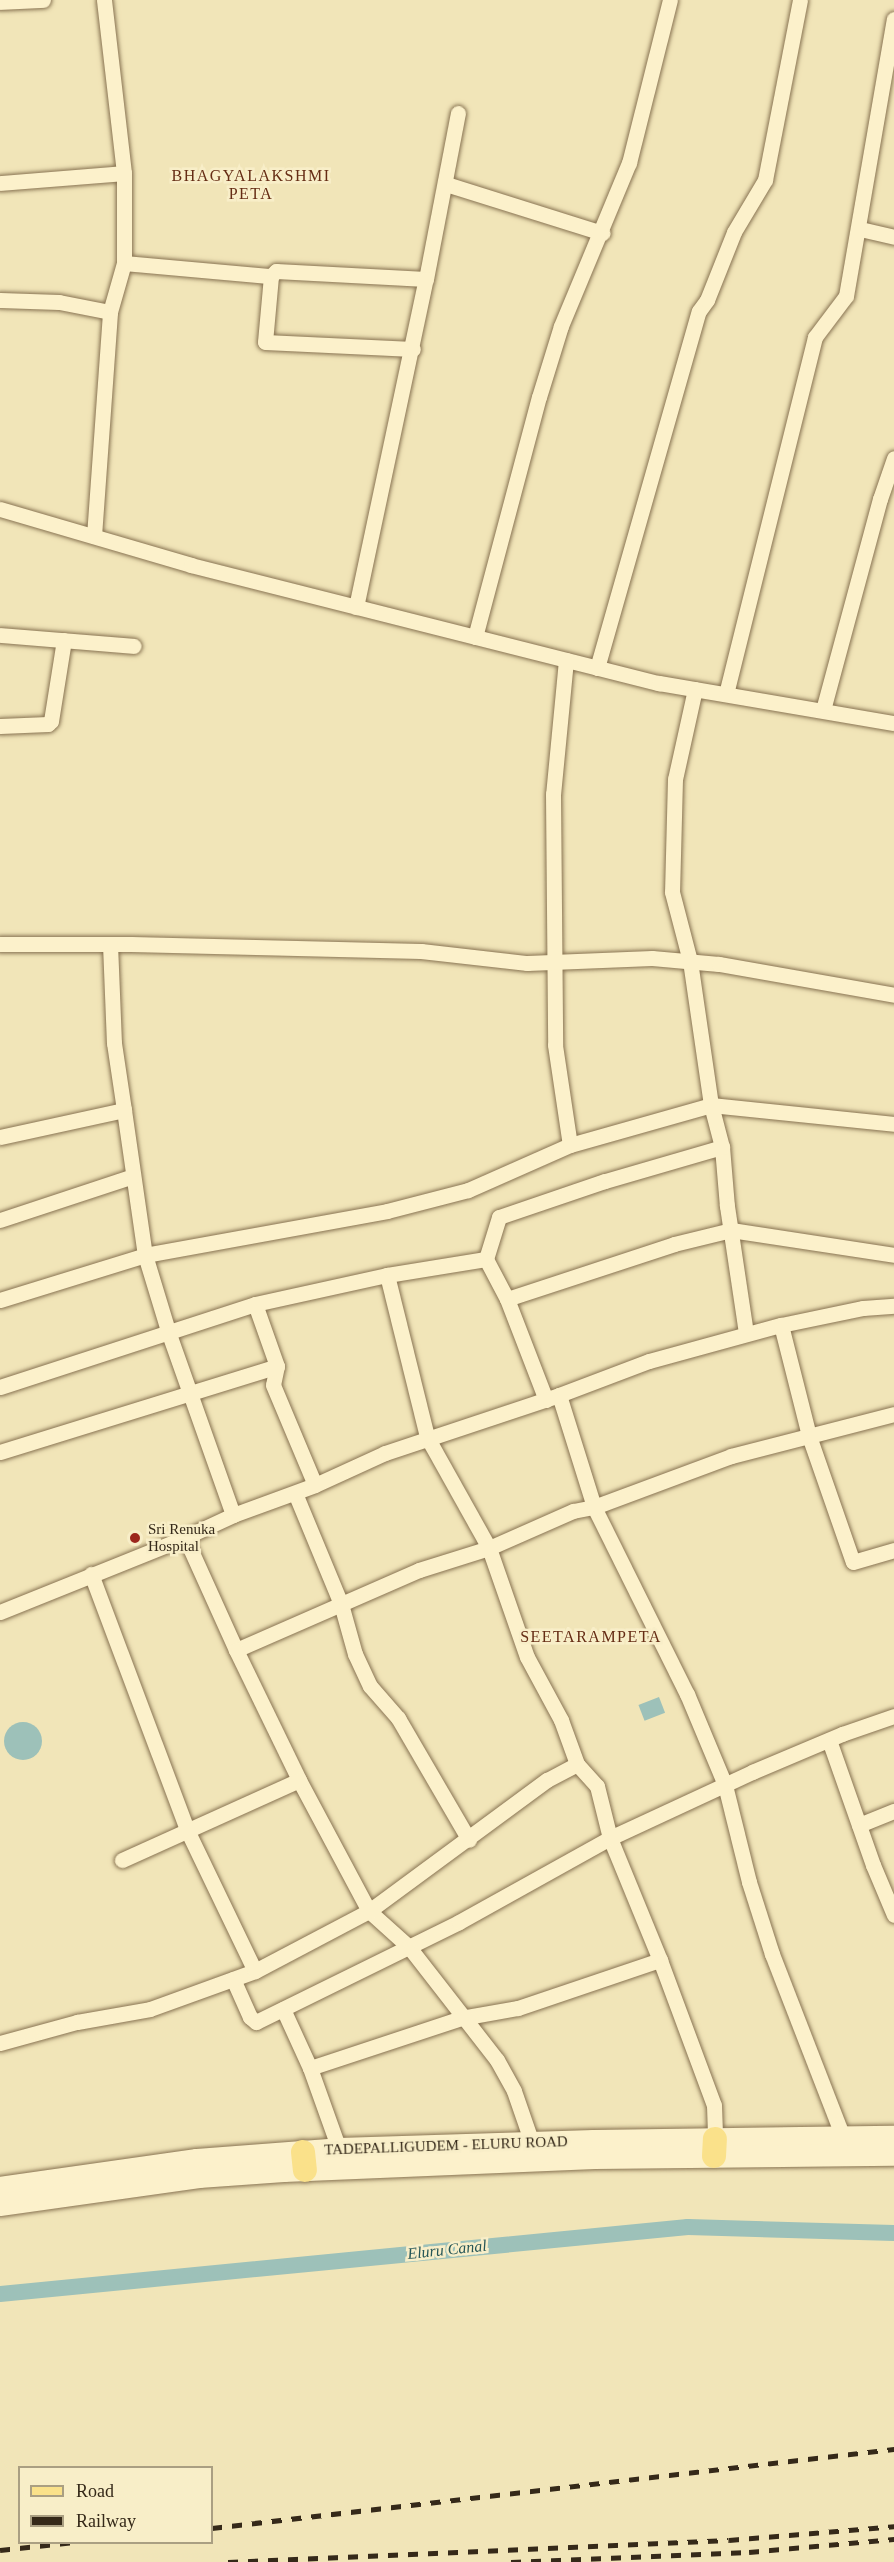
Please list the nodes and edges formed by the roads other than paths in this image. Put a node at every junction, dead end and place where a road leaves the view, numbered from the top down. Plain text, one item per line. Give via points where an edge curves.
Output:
1 (43, 0) edge
2 (105, 0) edge
3 (670, 0) edge
4 (801, 0) edge
5 (0, 2) edge
6 (894, 19) edge
7 (458, 113) dead end
8 (124, 174) junction
9 (0, 183) edge
10 (446, 184) junction
11 (860, 229) junction
12 (602, 233) junction
13 (894, 237) edge
14 (124, 263) junction
15 (271, 276) junction
16 (426, 279) junction
17 (0, 300) edge
18 (110, 312) junction
19 (413, 349) junction
20 (894, 458) edge
21 (0, 509) edge
22 (93, 536) junction
23 (356, 607) junction
24 (0, 635) edge
25 (475, 637) junction
26 (64, 640) junction
27 (134, 646) dead end
28 (566, 660) junction
29 (597, 668) junction
30 (695, 689) junction
31 (726, 694) junction
32 (822, 710) junction
33 (894, 723) edge
34 (0, 726) edge
35 (0, 944) edge
36 (110, 944) junction
37 (690, 961) junction
38 (556, 962) junction
39 (894, 995) edge
40 (711, 1105) junction
41 (124, 1110) junction
42 (894, 1124) edge
43 (0, 1137) edge
44 (570, 1145) junction
45 (722, 1147) junction
46 (133, 1176) junction
47 (0, 1220) edge
48 (731, 1230) junction
49 (146, 1255) junction
50 (894, 1255) edge
51 (486, 1259) junction
52 (387, 1275) junction
53 (507, 1299) junction
54 (0, 1300) edge
55 (255, 1304) junction
56 (894, 1306) edge
57 (781, 1325) junction
58 (746, 1333) junction
59 (169, 1334) junction
60 (277, 1366) junction
61 (0, 1387) edge
62 (191, 1395) junction
63 (552, 1398) junction
64 (894, 1414) edge
65 (809, 1436) junction
66 (427, 1437) junction
67 (0, 1452) edge
68 (315, 1485) junction
69 (295, 1493) junction
70 (594, 1507) junction
71 (233, 1515) junction
72 (185, 1537) junction
73 (489, 1548) junction
74 (894, 1550) edge
75 (91, 1574) junction
76 (341, 1604) junction
77 (0, 1612) edge
78 (236, 1650) junction
79 (894, 1716) edge
80 (829, 1740) junction
81 (577, 1764) junction
82 (299, 1780) junction
83 (725, 1785) junction
84 (894, 1811) edge
85 (859, 1825) junction
86 (188, 1832) junction
87 (610, 1838) junction
88 (469, 1840) junction
89 (122, 1860) dead end
90 (369, 1911) junction
91 (894, 1915) edge
92 (409, 1947) junction
93 (660, 1960) junction
94 (255, 1971) junction
95 (233, 1979) junction
96 (283, 2009) junction
97 (461, 2018) junction
98 (0, 2043) edge
99 (310, 2068) junction
100 (843, 2137) junction
101 (894, 2137) edge
102 (532, 2143) junction
103 (714, 2148) junction
104 (339, 2149) junction
105 (894, 2155) edge
106 (304, 2161) junction
107 (0, 2188) edge
108 (0, 2205) edge

1 - 5 street
2 - 8 street
3 - 12 street via 629,163
4 - 29 street via 765,180 734,232 699,311
6 - 11 street
7 - 10 street
8 - 9 street
8 - 14 street
10 - 12 street
10 - 16 street
11 - 13 street
11 - 31 street via 846,296 815,337
12 - 25 street via 561,326 542,386
14 - 15 street
14 - 18 street
15 - 16 street via 276,271
15 - 19 street via 265,342
16 - 19 street
17 - 18 street via 59,302
18 - 22 street
19 - 23 street
20 - 32 street
21 - 22 street
22 - 23 street
23 - 25 street
24 - 26 street
25 - 28 street
26 - 27 street
26 - 34 street via 51,721
28 - 29 street
28 - 38 street via 553,794
29 - 30 street
30 - 31 street
30 - 37 street via 675,779 672,881
31 - 32 street
32 - 33 street
35 - 36 street
36 - 38 street via 421,951 527,963
36 - 41 street via 114,1043
37 - 38 street via 652,958
37 - 39 street
37 - 40 street
38 - 44 street via 555,1045
40 - 42 street
40 - 44 street
40 - 45 street
41 - 43 street
41 - 46 street
44 - 49 street via 468,1190 387,1211
45 - 48 street
45 - 51 street via 499,1217
46 - 47 street
46 - 49 street
48 - 50 street
48 - 53 street via 674,1244
48 - 58 street
49 - 54 street
49 - 59 street
51 - 52 street
51 - 53 street
52 - 55 street
52 - 66 street
53 - 63 street
55 - 59 street
55 - 60 street
56 - 57 street via 863,1308
57 - 58 street
57 - 65 street
58 - 63 street via 649,1360
59 - 61 street
59 - 62 street
60 - 62 street
60 - 68 street via 273,1385
62 - 67 street
62 - 71 street
63 - 66 street
63 - 70 street
64 - 65 street
65 - 70 street via 731,1456
65 - 74 street via 853,1562
66 - 68 street
66 - 73 street
68 - 69 street
69 - 71 street
69 - 76 street
70 - 73 street via 573,1511
70 - 83 street via 687,1694
71 - 72 street
72 - 75 street
72 - 78 street
73 - 76 street via 419,1570
73 - 81 street via 527,1657 561,1720
75 - 77 street
75 - 86 street
76 - 78 street
76 - 88 street via 355,1654 370,1686 398,1718
78 - 82 street
79 - 80 street
80 - 83 street
80 - 85 street
81 - 87 street via 597,1786
81 - 88 street via 547,1780
82 - 86 street
82 - 90 street
83 - 87 street
83 - 100 street via 772,1954
84 - 85 street
85 - 91 street
86 - 89 street
86 - 94 street
87 - 92 street
87 - 93 street
88 - 90 street
90 - 92 street
90 - 94 street
92 - 96 street
92 - 97 street
93 - 97 street via 518,2008
93 - 103 street via 714,2105
94 - 95 street
95 - 96 street via 256,2022
95 - 98 street via 150,2009 77,2022
96 - 99 street
97 - 99 street
97 - 102 street via 514,2091
99 - 104 street
100 - 101 main road, TADEPALLIGUDEM - ELURU ROAD
100 - 103 main road, TADEPALLIGUDEM - ELURU ROAD
102 - 103 main road, TADEPALLIGUDEM - ELURU ROAD
102 - 104 main road, TADEPALLIGUDEM - ELURU ROAD
103 - 105 main road, TADEPALLIGUDEM - ELURU ROAD
103 - 106 main road, TADEPALLIGUDEM - ELURU ROAD
104 - 106 main road, TADEPALLIGUDEM - ELURU ROAD
106 - 107 main road, TADEPALLIGUDEM - ELURU ROAD via 197,2160
106 - 108 main road, TADEPALLIGUDEM - ELURU ROAD

